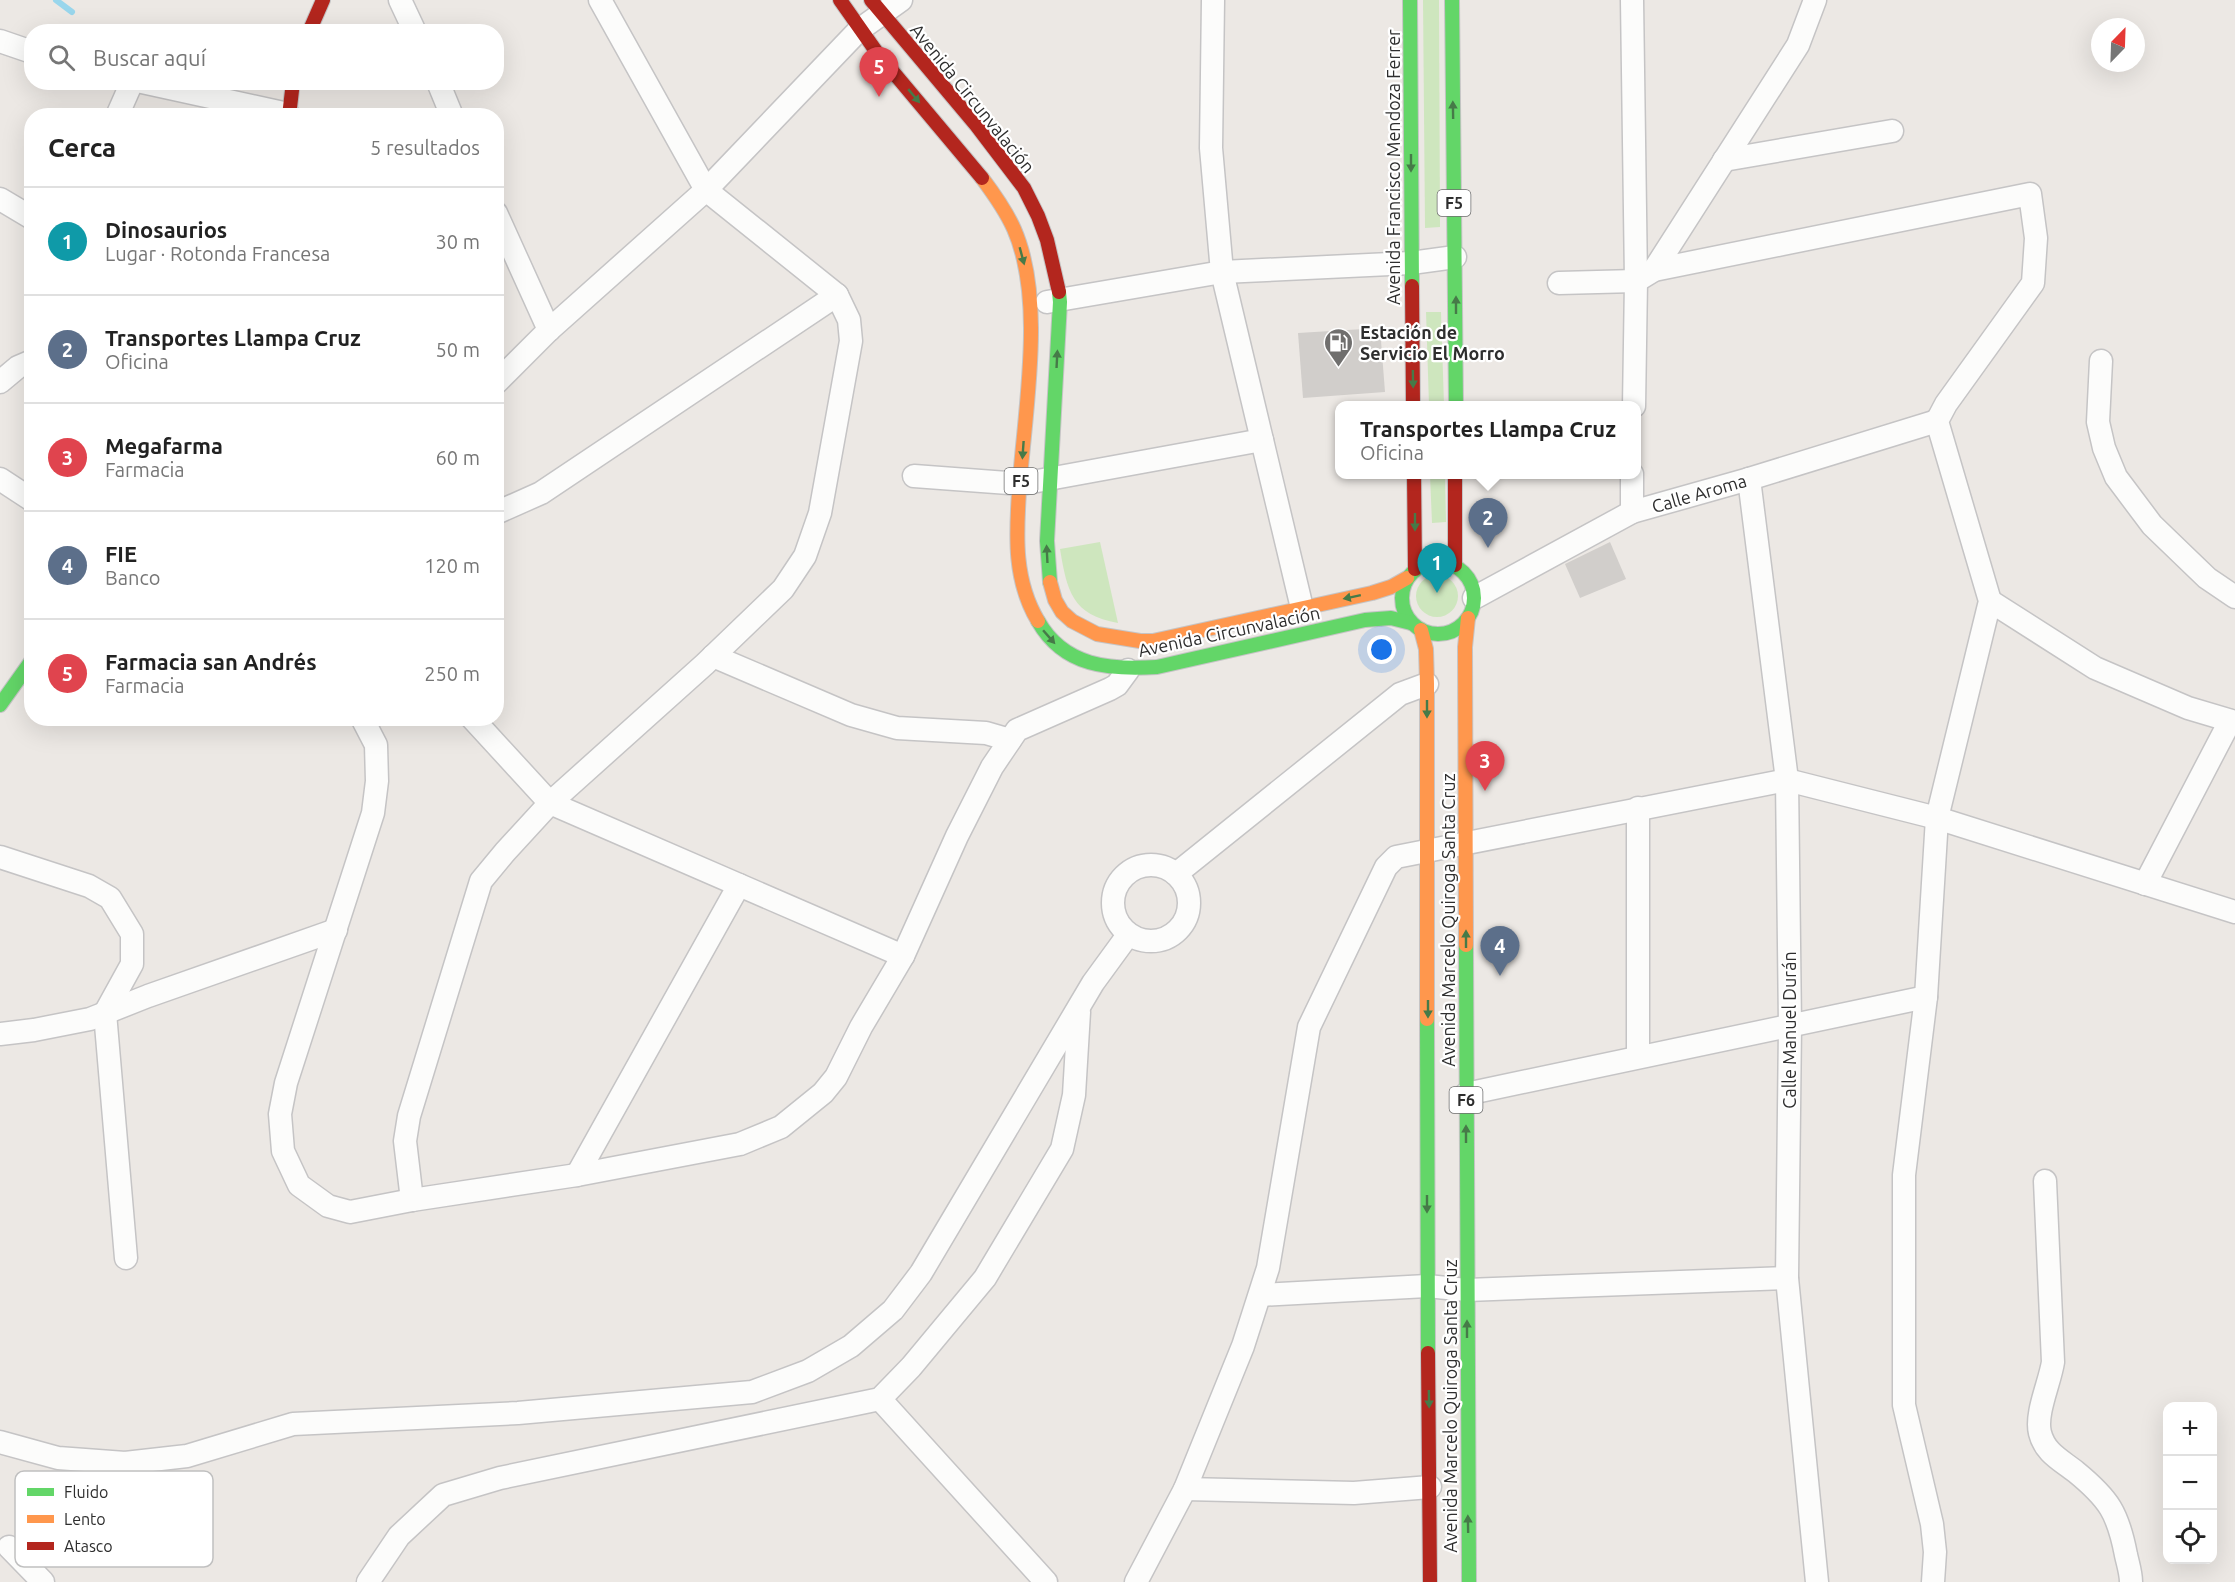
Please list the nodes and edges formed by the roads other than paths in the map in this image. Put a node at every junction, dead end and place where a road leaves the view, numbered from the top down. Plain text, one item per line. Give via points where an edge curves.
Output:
1 (323, 0) edge
2 (400, 0) edge
3 (600, 0) edge
4 (840, 0) edge
5 (902, 0) edge
6 (1213, 0) edge
7 (1410, 0) edge
8 (1452, 0) edge
9 (1632, 0) edge
10 (1815, 0) edge
11 (877, 8) edge
12 (312, 24) edge
13 (411, 24) edge
14 (859, 30) junction
15 (0, 41) edge
16 (24, 49) edge
17 (128, 90) edge
18 (177, 90) edge
19 (292, 90) edge
20 (441, 90) edge
21 (121, 108) edge
22 (257, 108) edge
23 (289, 108) edge
24 (449, 108) edge
25 (1892, 131) dead end
26 (1724, 160) junction
27 (705, 190) junction
28 (0, 199) edge
29 (24, 213) edge
30 (504, 231) edge
31 (1455, 257) junction
32 (1411, 263) junction
33 (1222, 272) junction
34 (1645, 275) junction
35 (1559, 283) dead end
36 (837, 295) junction
37 (1060, 302) junction
38 (1030, 303) junction
39 (549, 330) junction
40 (2102, 361) dead end
41 (24, 364) edge
42 (504, 375) edge
43 (0, 382) edge
44 (1413, 401) edge
45 (1456, 401) edge
46 (1634, 401) edge
47 (1937, 421) junction
48 (1262, 440) junction
49 (914, 476) dead end
50 (0, 479) edge
51 (1050, 479) junction
52 (1414, 479) edge
53 (1455, 479) edge
54 (1632, 479) edge
55 (1749, 479) junction
56 (1021, 484) junction
57 (24, 495) edge
58 (504, 509) edge
59 (1632, 512) junction
60 (1455, 566) junction
61 (1411, 574) junction
62 (2235, 597) edge
63 (1990, 601) junction
64 (1302, 608) junction
65 (1471, 608) junction
66 (1416, 626) junction
67 (1153, 641) junction
68 (713, 656) junction
69 (1157, 667) junction
70 (1128, 670) junction
71 (24, 673) edge
72 (1427, 684) junction
73 (0, 705) edge
74 (2232, 721) edge
75 (366, 726) edge
76 (479, 726) edge
77 (1010, 740) junction
78 (1787, 780) junction
79 (550, 802) junction
80 (1638, 808) junction
81 (1937, 818) junction
82 (1466, 841) junction
83 (1427, 849) junction
84 (0, 857) edge
85 (1176, 874) junction
86 (2145, 884) junction
87 (739, 885) junction
88 (2235, 912) edge
89 (336, 930) junction
90 (1128, 935) junction
91 (903, 956) junction
92 (1926, 997) junction
93 (1079, 1007) junction
94 (105, 1013) junction
95 (1790, 1026) junction
96 (0, 1034) edge
97 (1638, 1056) junction
98 (1466, 1094) junction
99 (577, 1175) junction
100 (2045, 1180) dead end
101 (412, 1200) junction
102 (126, 1258) dead end
103 (1787, 1278) junction
104 (1427, 1286) junction
105 (1467, 1290) junction
106 (1260, 1295) junction
107 (880, 1399) junction
108 (0, 1442) edge
109 (1431, 1487) junction
110 (1185, 1489) junction
111 (9, 1547) dead end
112 (15, 1553) edge
113 (28, 1567) edge
114 (43, 1582) edge
115 (368, 1582) edge
116 (1046, 1582) edge
117 (1136, 1582) edge
118 (1430, 1582) edge
119 (1469, 1582) edge
120 (1817, 1582) edge
121 (1933, 1582) edge
122 (2131, 1582) edge

1 - 12 main road
2 - 13 street
3 - 27 street
4 - 14 main road, Avenida Circunvalación / F5
5 - 11 street
6 - 33 street via 1211,148
7 -> 32 main road, Avenida Francisco Mendoza Ferrer / F5
31 -> 8 main road, F5
9 - 34 street
10 - 26 street via 1798,45
11 - 14 street
11 - 37 main road, Avenida Circunvalación / F5 via 976,123 1019,180 1045,234
14 - 27 street
14 -> 38 main road, Avenida Circunvalación / F5 via 979,172 1004,210 1018,243
15 - 16 street
17 - 21 street
18 - 22 street
19 - 23 main road
20 - 24 street
25 - 26 street
26 - 34 street
27 - 36 street
27 - 39 street
28 - 29 street
30 - 39 street
31 - 32 street
45 -> 31 main road, F5
32 - 33 street
32 -> 44 main road, Avenida Francisco Mendoza Ferrer / F5
33 - 37 street
33 - 48 street
34 - 35 street
34 - 46 street
34 - 47 street via 2030,194 2036,238 2033,283
36 - 58 street via 541,493
36 - 68 street via 849,320 851,341 814,535 783,589
37 - 38 street
51 -> 37 main road, Avenida Circunvalación / F5
38 -> 56 main road, Avenida Circunvalación / F5
39 - 42 street
40 - 62 street via 2098,422 2116,477 2152,525 2207,578
41 - 43 street
47 - 55 street, Calle Aroma
47 - 63 street
48 - 51 street
48 - 64 street
49 - 56 street
50 - 57 street
51 - 56 street
67 -> 51 main road, Avenida Circunvalación / F5 via 1130,642 1092,632 1074,622 1055,601 1047,541
52 -> 61 main road
53 - 60 main road
54 - 59 street
55 - 59 street, Calle Aroma
55 - 78 street, Calle Manuel Durán
56 -> 70 main road, Avenida Circunvalación / F5 via 1019,570 1035,619 1054,644 1074,656 1093,665
59 - 65 street, Calle Aroma
60 - 61 main road, F5 via 1434,561
60 - 65 main road via 1469,579
61 -> 64 main road, Avenida Circunvalación / F5 via 1372,593
61 - 66 main road via 1402,589 1401,601
63 - 74 street via 2095,668 2188,708
63 - 81 street
64 - 67 main road, Avenida Circunvalación / F5
65 - 66 main road, F5 via 1452,631 1431,633
65 - 82 main road, Avenida Marcelo Quiroga Santa Cruz / F6 via 1465,647
66 - 69 main road, Avenida Circunvalación / F5 via 1391,618 1365,620
66 - 72 main road, Avenida Marcelo Quiroga Santa Cruz / F6 via 1426,649
67 - 69 main road
68 - 77 street via 851,715 897,728 986,733
68 - 79 street
69 - 70 main road, Avenida Circunvalación / F5
70 - 77 street via 1117,685 1017,730
71 - 73 main road
72 -> 83 main road, Avenida Marcelo Quiroga Santa Cruz / F6
72 - 85 street via 1400,693
74 - 86 street
75 - 89 street via 376,745 373,813
76 - 79 street
77 - 91 street via 957,836
78 - 80 street
78 - 81 street
78 - 95 street, Calle Manuel Durán
79 - 87 street
79 - 101 street via 482,881 409,1116 405,1141
80 - 82 street
80 - 97 street
81 - 86 street
81 - 92 street
82 - 83 street
98 -> 82 main road, Avenida Marcelo Quiroga Santa Cruz / F6
83 -> 104 main road, Avenida Marcelo Quiroga Santa Cruz / F6
83 - 106 street via 1396,857 1386,867 1309,1027 1268,1268
84 - 94 street via 89,886 110,898 132,934 132,964
85 - 90 street via 1189,896 1185,922 1166,939 1153,942
85 - 90 street via 1153,865 1135,868 1120,879 1112,902 1114,915
86 - 88 street
87 - 91 street
87 - 99 street
89 - 94 street
89 - 101 street via 286,1083 280,1114 284,1151 298,1185 328,1206 350,1212
90 - 93 street
91 - 99 street via 836,1077 823,1094 781,1127 740,1144
92 - 95 street
92 - 121 street via 1905,1175 1903,1362 1904,1406 1932,1524
93 - 107 street via 1074,1095 1062,1149 985,1278
93 - 108 street via 921,1273 893,1310 852,1346 808,1371 752,1392 518,1413 293,1424 187,1456 125,1463 58,1458
94 - 96 street
94 - 102 street
95 - 97 street
95 - 103 street, Calle Manuel Durán
97 - 98 street
105 -> 98 main road, Avenida Marcelo Quiroga Santa Cruz / F6
99 - 101 street
100 - 122 street via 2053,1362 2039,1431 2045,1448 2106,1500 2120,1525
103 - 105 street
103 - 120 street, Calle Manuel Durán
104 - 105 street
104 - 106 street
104 -> 109 main road, Avenida Marcelo Quiroga Santa Cruz / F6
119 -> 105 main road, Avenida Marcelo Quiroga Santa Cruz / F6
106 - 110 street
107 - 115 street via 500,1478 443,1495 399,1536
107 - 116 street
109 - 110 street via 1354,1493
109 - 118 main road, Avenida Marcelo Quiroga Santa Cruz / F6
110 - 117 street
111 - 112 street
113 - 114 street

